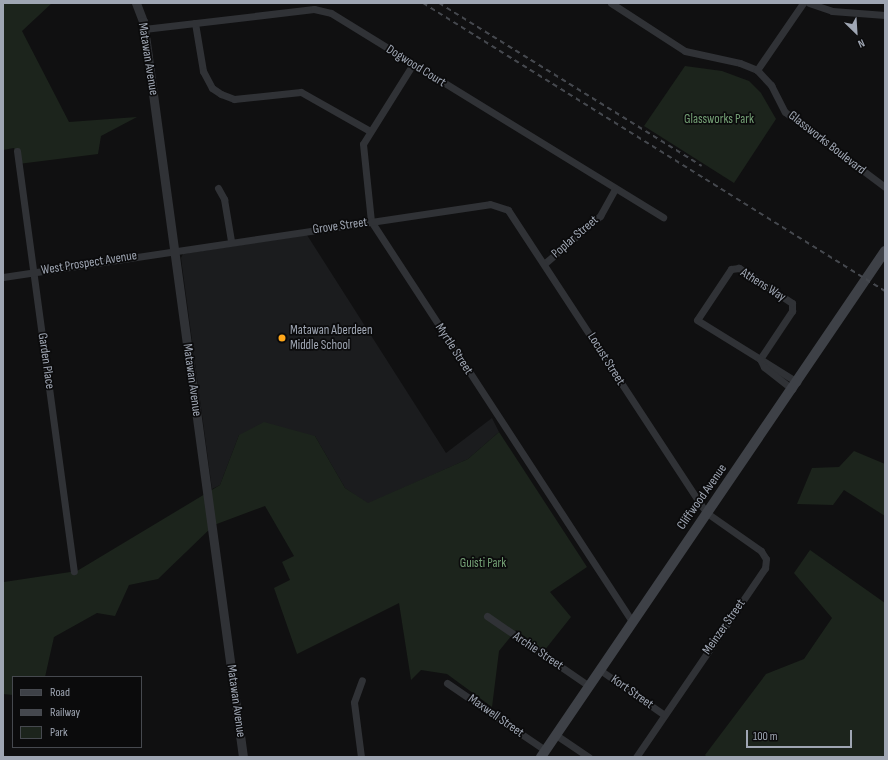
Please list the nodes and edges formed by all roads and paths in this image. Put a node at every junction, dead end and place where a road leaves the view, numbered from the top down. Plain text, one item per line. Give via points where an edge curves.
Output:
1 (136, 3) edge
2 (611, 3) edge
3 (803, 3) edge
4 (809, 3) edge
5 (885, 16) edge
6 (195, 23) junction
7 (144, 29) junction
8 (413, 64) junction
9 (757, 70) junction
10 (370, 131) junction
11 (17, 151) dead end
12 (885, 187) edge
13 (218, 188) dead end
14 (616, 189) junction
15 (504, 208) joint
16 (662, 217) dead end
17 (371, 222) junction
18 (232, 241) junction
19 (174, 250) junction
20 (885, 251) edge
21 (544, 264) junction
22 (34, 272) junction
23 (3, 277) edge
24 (760, 359) junction
25 (794, 385) junction
26 (706, 513) junction
27 (74, 571) dead end
28 (487, 616) dead end
29 (632, 621) junction
30 (600, 670) junction
31 (362, 680) dead end
32 (447, 682) dead end
33 (589, 686) junction
34 (664, 714) junction
35 (556, 734) junction
36 (543, 754) edge
37 (243, 757) edge
38 (361, 757) edge
39 (589, 757) edge
40 (636, 757) edge

1 - 7 street, Matawan Avenue
2 - 9 street, Glassworks Boulevard via 685,51 740,63
3 - 9 street
4 - 5 street via 832,11
6 - 7 street, Dogwood Court
6 - 8 street, Dogwood Court via 314,9 331,13
6 - 10 street via 203,70 212,88 221,94 234,99 301,92
7 - 19 street, Matawan Avenue
8 - 10 street, Myrtle Street
8 - 14 street, Dogwood Court
9 - 12 street, Glassworks Boulevard via 771,85 785,112
10 - 17 street, Myrtle Street via 362,151
11 - 22 street, Garden Place
13 - 18 street via 224,198
14 - 16 street, Dogwood Court
14 - 21 street, Poplar Street via 600,216
15 - 17 street, Grove Street via 490,204
15 - 21 street, Locust Street via 511,213
17 - 18 street, Grove Street
17 - 29 street, Myrtle Street
18 - 19 street, Grove Street
19 - 22 street, West Prospect Avenue
19 - 37 street, Matawan Avenue
20 - 25 main road, Cliffwood Avenue
21 - 26 street, Locust Street
22 - 23 street, West Prospect Avenue
22 - 27 street, Garden Place
24 - 24 street, Athens Way via 697,320 731,269 739,268 792,303 792,311
24 - 25 street, Athens Way
25 - 26 main road, Cliffwood Avenue
26 - 29 main road, Cliffwood Avenue
26 - 34 street, Meinzer Street via 761,551 766,558 766,565
28 - 33 street, Archie Street
29 - 30 main road, Cliffwood Avenue
30 - 33 main road, Cliffwood Avenue
30 - 34 street, Kort Street
31 - 38 street via 354,702
32 - 36 street, Maxwell Street
33 - 35 main road, Cliffwood Avenue
34 - 40 street, Meinzer Street
35 - 36 main road, Cliffwood Avenue
35 - 39 street

